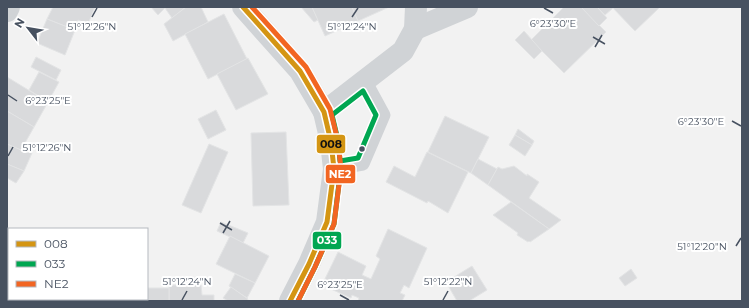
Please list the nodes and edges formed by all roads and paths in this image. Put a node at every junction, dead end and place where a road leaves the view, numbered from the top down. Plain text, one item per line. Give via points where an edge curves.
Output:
1 (9, 7) edge
2 (242, 7) edge
3 (416, 7) edge
4 (467, 7) edge
5 (7, 11) edge
6 (415, 29) junction
7 (365, 80) junction
8 (324, 112) junction
9 (334, 169) junction
10 (290, 301) edge

1 - 5 street
2 - 8 street via 300,71
3 - 6 street
4 - 6 street
6 - 7 street via 403,51
7 - 8 street
7 - 9 lane via 384,115 363,164
8 - 9 street
9 - 10 street via 327,222

